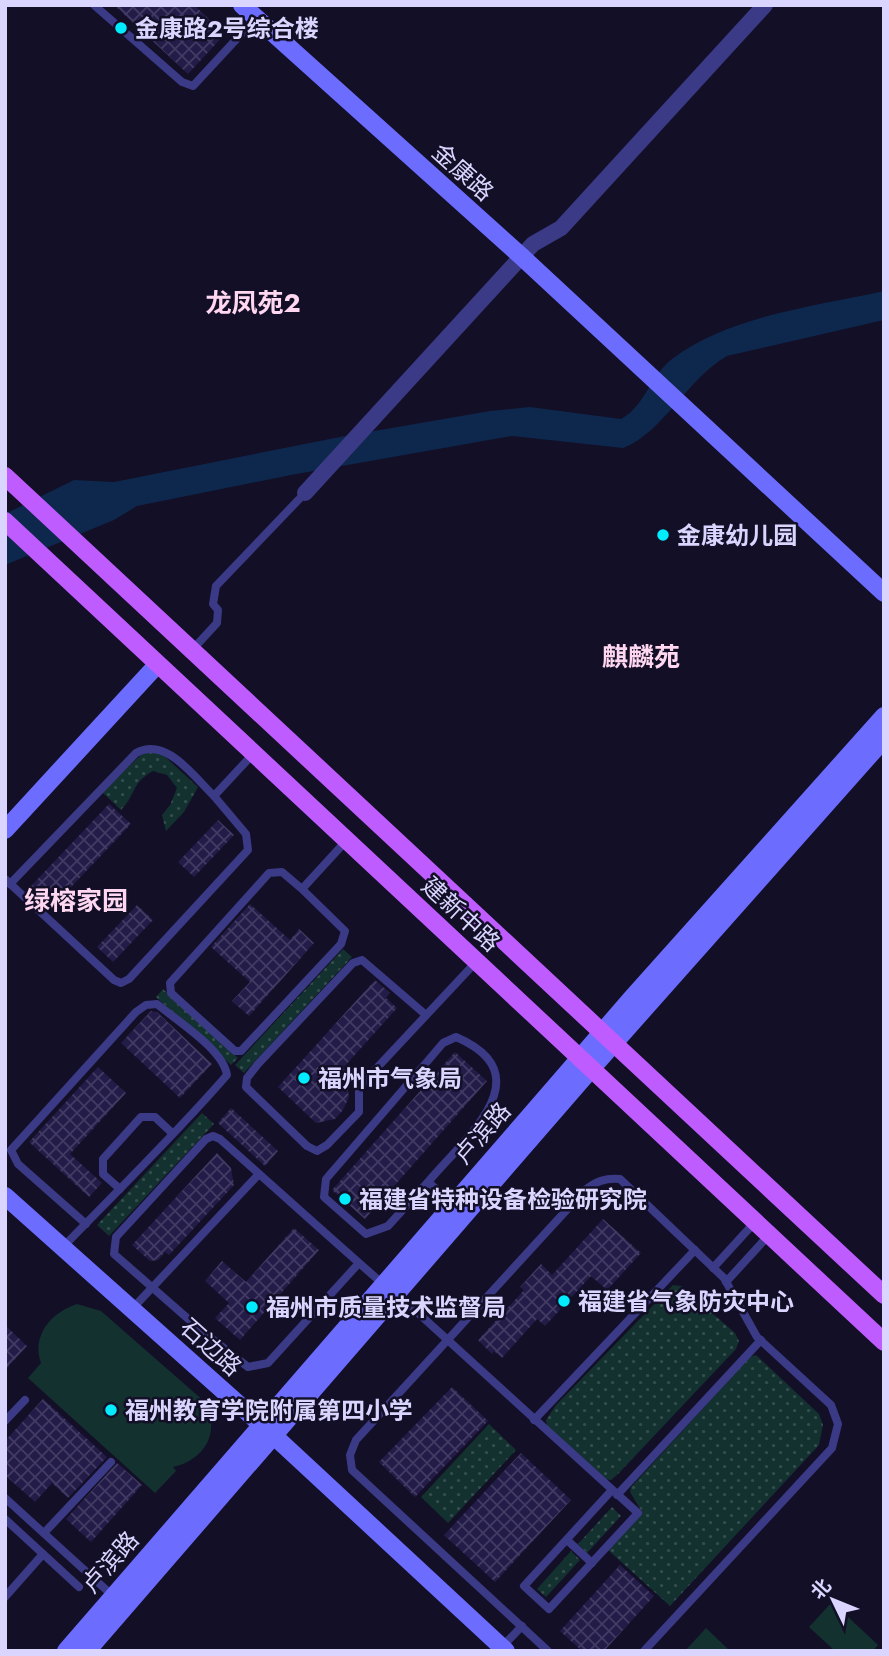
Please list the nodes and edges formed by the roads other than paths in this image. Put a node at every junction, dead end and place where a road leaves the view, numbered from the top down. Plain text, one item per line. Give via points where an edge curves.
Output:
1 (94, 5) edge
2 (242, 5) edge
3 (765, 5) edge
4 (256, 18) junction
5 (521, 256) junction
6 (5, 476) edge
7 (304, 493) joint
8 (5, 522) edge
9 (884, 593) edge
10 (193, 649) junction
11 (156, 666) junction
12 (884, 716) edge
13 (884, 739) edge
14 (253, 754) junction
15 (214, 796) junction
16 (5, 830) edge
17 (346, 841) junction
18 (8, 881) edge
19 (302, 889) junction
20 (476, 962) junction
21 (426, 1015) junction
22 (608, 1038) junction
23 (585, 1064) junction
24 (172, 1133) junction
25 (259, 1174) junction
26 (428, 1182) junction
27 (120, 1189) junction
28 (5, 1196) edge
29 (453, 1203) junction
30 (755, 1222) junction
31 (86, 1224) junction
32 (769, 1235) junction
33 (63, 1247) junction
34 (695, 1250) junction
35 (359, 1263) junction
36 (713, 1268) junction
37 (726, 1282) junction
38 (153, 1288) junction
39 (389, 1289) junction
40 (884, 1295) edge
41 (132, 1309) junction
42 (445, 1340) junction
43 (761, 1340) junction
44 (884, 1342) edge
45 (25, 1400) dead end
46 (534, 1420) junction
47 (5, 1421) edge
48 (267, 1429) junction
49 (111, 1462) dead end
50 (615, 1492) junction
51 (5, 1497) edge
52 (5, 1520) edge
53 (44, 1533) junction
54 (566, 1540) junction
55 (43, 1554) junction
56 (592, 1563) junction
57 (79, 1587) dead end
58 (113, 1596) junction
59 (5, 1597) edge
60 (522, 1626) junction
61 (504, 1649) edge
62 (66, 1651) edge
63 (87, 1651) edge
64 (548, 1651) edge
65 (644, 1651) edge

1 - 4 lane via 192,86
2 - 4 main road, 金康路
3 - 5 street via 561,228
4 - 5 main road, 金康路
5 - 7 street
5 - 9 main road, 金康路
6 - 10 main road, 建新中路
7 - 10 lane via 216,586 217,623
8 - 11 main road, 建新中路
10 - 22 main road, 建新中路
11 - 14 main road, 建新中路
11 - 16 main road
12 - 22 main road, 卢滨路
13 - 22 main road
14 - 15 lane
14 - 17 main road, 建新中路
15 - 18 lane via 164,750 145,748
15 - 18 lane via 246,834 248,850 121,983
17 - 19 lane
17 - 20 main road, 建新中路
19 - 19 lane via 345,931 341,944 241,1051 235,1051 171,993 170,983 268,873 282,873
20 - 21 lane
20 - 23 main road, 建新中路
21 - 21 lane via 362,960 353,963 258,1064 246,1087 307,1146 317,1150 359,1112 359,1087
22 - 23 main road, 卢滨路
22 - 40 main road, 建新中路
23 - 29 main road, 卢滨路
23 - 30 main road, 建新中路
23 - 39 main road
24 - 27 lane
24 - 27 lane via 155,1117 141,1117 103,1159 103,1174
24 - 31 lane via 227,1075 225,1064 157,1004 146,1005 11,1150 18,1164
25 - 35 lane
25 - 38 lane
25 - 38 lane via 220,1139 206,1139 113,1244 114,1254
26 - 26 lane via 479,1121 498,1087 492,1061 456,1037 434,1053 326,1179 324,1197 366,1234 388,1226
26 - 29 lane
27 - 31 lane
28 - 33 main road, 石边路
29 - 39 main road, 卢滨路
30 - 32 main road, 建新中路
30 - 36 lane
31 - 33 lane
32 - 37 lane
32 - 44 main road, 建新中路
33 - 41 main road, 石边路
34 - 36 lane
34 - 42 lane via 620,1179 594,1182
34 - 46 lane
35 - 38 lane via 268,1363 257,1367 248,1367
35 - 39 lane
36 - 37 lane
37 - 43 lane
38 - 41 lane
39 - 42 lane
39 - 48 main road, 卢滨路
41 - 48 main road, 石边路
42 - 46 lane
42 - 60 lane via 356,1440 352,1470
43 - 50 lane
43 - 65 lane via 831,1405 838,1424 832,1448
45 - 47 lane
46 - 50 lane
48 - 58 main road, 卢滨路
48 - 61 main road, 石边路
48 - 63 main road
49 - 53 lane
50 - 54 lane
50 - 56 lane via 638,1513
51 - 53 lane
52 - 55 lane
53 - 58 lane
54 - 56 lane
54 - 56 lane via 524,1586 549,1609
55 - 57 lane
55 - 59 lane
58 - 62 main road, 卢滨路
60 - 61 lane
60 - 64 lane

